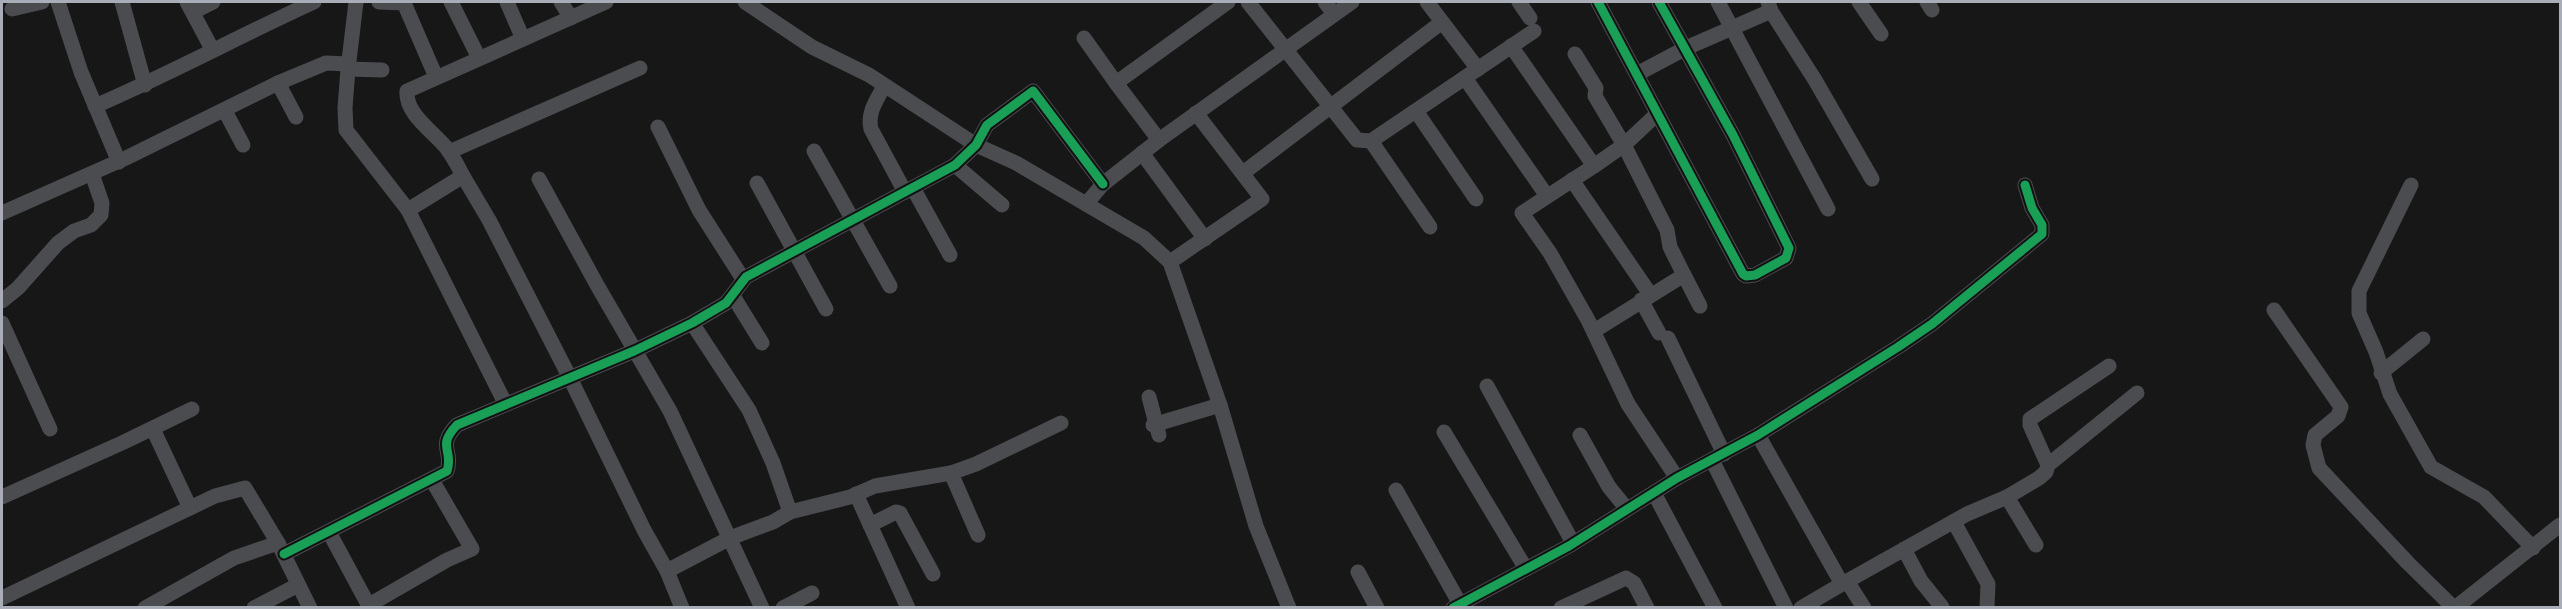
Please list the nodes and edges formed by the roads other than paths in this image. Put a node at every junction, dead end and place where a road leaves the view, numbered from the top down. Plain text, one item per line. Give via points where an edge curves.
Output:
1 (42, 2) edge
2 (58, 2) edge
3 (122, 2) edge
4 (213, 2) edge
5 (314, 2) edge
6 (356, 2) edge
7 (379, 2) edge
8 (451, 2) edge
9 (507, 2) edge
10 (561, 2) edge
11 (606, 2) edge
12 (746, 2) edge
13 (1228, 2) edge
14 (1248, 2) edge
15 (1352, 2) edge
16 (1427, 2) edge
17 (1519, 2) edge
18 (1598, 2) edge
19 (1659, 2) edge
20 (1718, 2) edge
21 (1859, 2) edge
22 (1769, 6) edge
23 (190, 7) edge
24 (1330, 8) edge
25 (12, 9) dead end
26 (571, 18) junction
27 (1442, 22) junction
28 (1733, 28) junction
29 (1881, 34) dead end
30 (1084, 38) dead end
31 (523, 39) junction
32 (1511, 46) junction
33 (1285, 48) junction
34 (1686, 48) junction
35 (212, 49) junction
36 (1575, 54) dead end
37 (479, 58) junction
38 (348, 66) junction
39 (640, 68) dead end
40 (382, 70) dead end
41 (1472, 73) junction
42 (1637, 74) junction
43 (436, 77) junction
44 (278, 83) junction
45 (1116, 83) junction
46 (145, 85) junction
47 (884, 86) junction
48 (95, 106) junction
49 (1329, 106) junction
50 (225, 111) junction
51 (1416, 111) junction
52 (1196, 113) junction
53 (1657, 114) junction
54 (296, 117) dead end
55 (658, 127) dead end
56 (1159, 140) junction
57 (1371, 141) junction
58 (243, 145) dead end
59 (976, 145) junction
60 (1624, 145) junction
61 (814, 151) dead end
62 (449, 152) junction
63 (1142, 153) junction
64 (118, 162) junction
65 (955, 165) junction
66 (1594, 166) junction
67 (1243, 173) junction
68 (92, 174) junction
69 (463, 176) junction
70 (539, 179) dead end
71 (1872, 179) dead end
72 (1572, 180) junction
73 (757, 183) dead end
74 (1103, 184) junction
75 (2025, 184) dead end
76 (2411, 185) dead end
77 (909, 190) junction
78 (1547, 196) junction
79 (1476, 199) dead end
80 (1086, 204) junction
81 (1002, 205) dead end
82 (1828, 209) dead end
83 (408, 210) junction
84 (2, 213) edge
85 (853, 220) junction
86 (1430, 227) dead end
87 (1205, 239) junction
88 (794, 251) junction
89 (950, 255) dead end
90 (1170, 262) junction
91 (1684, 275) junction
92 (743, 279) junction
93 (891, 286) dead end
94 (733, 296) junction
95 (1646, 297) junction
96 (2, 301) edge
97 (1700, 306) dead end
98 (826, 309) dead end
99 (2274, 310) dead end
100 (2, 323) edge
101 (692, 323) junction
102 (1594, 331) junction
103 (2423, 339) dead end
104 (762, 343) dead end
105 (6, 348) edge
106 (634, 351) junction
107 (2109, 366) dead end
108 (2381, 373) junction
109 (570, 378) junction
110 (1487, 386) dead end
111 (2137, 393) dead end
112 (1149, 397) dead end
113 (505, 403) junction
114 (1220, 405) junction
115 (192, 409) dead end
116 (1061, 423) dead end
117 (50, 429) dead end
118 (153, 429) junction
119 (1444, 432) dead end
120 (1580, 435) dead end
121 (1758, 435) junction
122 (1718, 457) junction
123 (2048, 465) junction
124 (951, 473) junction
125 (1677, 478) junction
126 (432, 480) junction
127 (1396, 490) dead end
128 (1654, 493) junction
129 (856, 494) junction
130 (2, 497) edge
131 (2007, 497) junction
132 (190, 508) junction
133 (1627, 509) junction
134 (790, 512) junction
135 (1954, 522) junction
136 (870, 525) junction
137 (2560, 525) edge
138 (329, 532) junction
139 (978, 535) dead end
140 (730, 538) junction
141 (1573, 543) junction
142 (2036, 545) dead end
143 (2533, 548) junction
144 (281, 549) junction
145 (1905, 549) junction
146 (1526, 568) junction
147 (668, 571) junction
148 (1358, 572) dead end
149 (933, 574) dead end
150 (1844, 583) junction
151 (298, 585) junction
152 (812, 593) dead end
153 (2, 598) edge
154 (1578, 604) edge
155 (370, 606) edge
156 (1456, 606) edge
157 (1941, 607) edge
158 (146, 608) edge
159 (254, 608) edge
160 (310, 608) edge
161 (682, 608) edge
162 (762, 608) edge
163 (783, 608) edge
164 (908, 608) edge
165 (1289, 608) edge
166 (1377, 608) edge
167 (1562, 608) edge
168 (1647, 608) edge
169 (1715, 608) edge
170 (1786, 608) edge
171 (1801, 608) edge
172 (1864, 608) edge
173 (1987, 608) edge
174 (2455, 608) edge

1 - 25 street
2 - 48 street
3 - 46 street
4 - 23 street
5 - 35 street
6 - 38 street
7 - 43 street via 404,3
8 - 37 street
9 - 31 street
10 - 26 street
11 - 26 street
12 - 47 street via 812,47
13 - 45 street
14 - 33 street
15 - 24 street
16 - 27 street
17 - 32 street via 1532,24
18 - 42 street
19 - 34 street
20 - 28 street
21 - 29 street
22 - 28 street
22 - 71 street
23 - 35 street
24 - 33 street
26 - 31 street
27 - 41 street
27 - 49 street
28 - 34 street
28 - 82 street
30 - 45 street
31 - 37 street
32 - 41 street
32 - 66 street
33 - 49 street
33 - 52 street
34 - 42 street
34 - 53 street via 1785,240 1789,253 1786,258 1755,275 1743,274
35 - 46 street
36 - 60 street
37 - 43 street
38 - 40 street
38 - 44 street via 326,63
38 - 83 street via 346,130
39 - 62 street
41 - 51 street
41 - 78 street
42 - 53 street
43 - 62 street via 407,91 406,97 414,113
44 - 50 street
44 - 54 street
45 - 56 street
46 - 48 street
47 - 59 street
47 - 77 street via 869,115 871,129
48 - 64 street
49 - 57 street via 1358,140
49 - 67 street
50 - 58 street
50 - 64 street
51 - 57 street
51 - 79 street
52 - 56 street
52 - 67 street
53 - 60 street
55 - 92 street via 699,210
56 - 63 street
57 - 86 street
59 - 65 street
59 - 74 street via 987,125 1033,91
59 - 80 street via 1016,163
60 - 66 street
60 - 91 street via 1667,230 1670,247
61 - 85 street
62 - 69 street
63 - 74 street
63 - 87 street
64 - 68 street
65 - 77 street
65 - 81 street
66 - 72 street
67 - 87 street via 1262,200
68 - 84 street
68 - 96 street via 102,203 100,215 91,225 58,243
69 - 83 street
69 - 109 street
70 - 106 street
72 - 78 street
72 - 95 street
73 - 88 street
74 - 80 street
75 - 121 street via 2042,225 2038,238 1932,324
76 - 108 street via 2359,291 2359,313
77 - 85 street
77 - 89 street
78 - 102 street via 1522,213 1550,253
80 - 90 street via 1144,238
83 - 113 street
85 - 88 street
85 - 93 street
87 - 90 street
88 - 92 street
88 - 98 street
90 - 114 street
91 - 95 street
91 - 97 street
92 - 94 street
94 - 101 street
94 - 104 street
95 - 102 street
95 - 122 street
99 - 174 street via 2341,407 2338,416 2315,435 2313,445 2319,468
100 - 105 street
101 - 106 street
101 - 134 street via 749,410
102 - 125 street via 1628,404
103 - 108 street
105 - 117 street
106 - 109 street
106 - 140 street via 670,411
107 - 123 street via 2030,419
108 - 143 street via 2431,467 2484,497
109 - 113 street
109 - 147 street
110 - 141 street
111 - 123 street
112 - 114 street via 1156,428
113 - 126 street via 458,425 448,435 447,471
114 - 165 street via 1256,526
115 - 118 street
116 - 124 street
118 - 130 street
118 - 132 street
119 - 146 street
120 - 133 street via 1609,487
121 - 122 street
121 - 150 street
122 - 125 street
122 - 170 street
123 - 131 street via 2039,478
124 - 129 street via 875,486
124 - 139 street
125 - 128 street
126 - 138 street
126 - 155 street via 472,549
127 - 156 street
128 - 133 street
128 - 169 street
129 - 134 street
129 - 136 street
131 - 135 street
131 - 142 street
132 - 144 street via 245,488
132 - 153 street
133 - 141 street
134 - 140 street
135 - 145 street
135 - 173 street via 1988,584
136 - 149 street via 900,513
136 - 164 street
137 - 143 street
138 - 144 street
138 - 155 street
140 - 147 street
140 - 162 street
141 - 146 street
143 - 174 street
144 - 151 street
144 - 158 street via 234,558
145 - 150 street
145 - 157 street via 1921,581
146 - 156 street
147 - 161 street
148 - 166 street
150 - 171 street
150 - 172 street
151 - 159 street
151 - 160 street
152 - 163 street
154 - 167 street
154 - 168 street via 1626,578 1634,583

